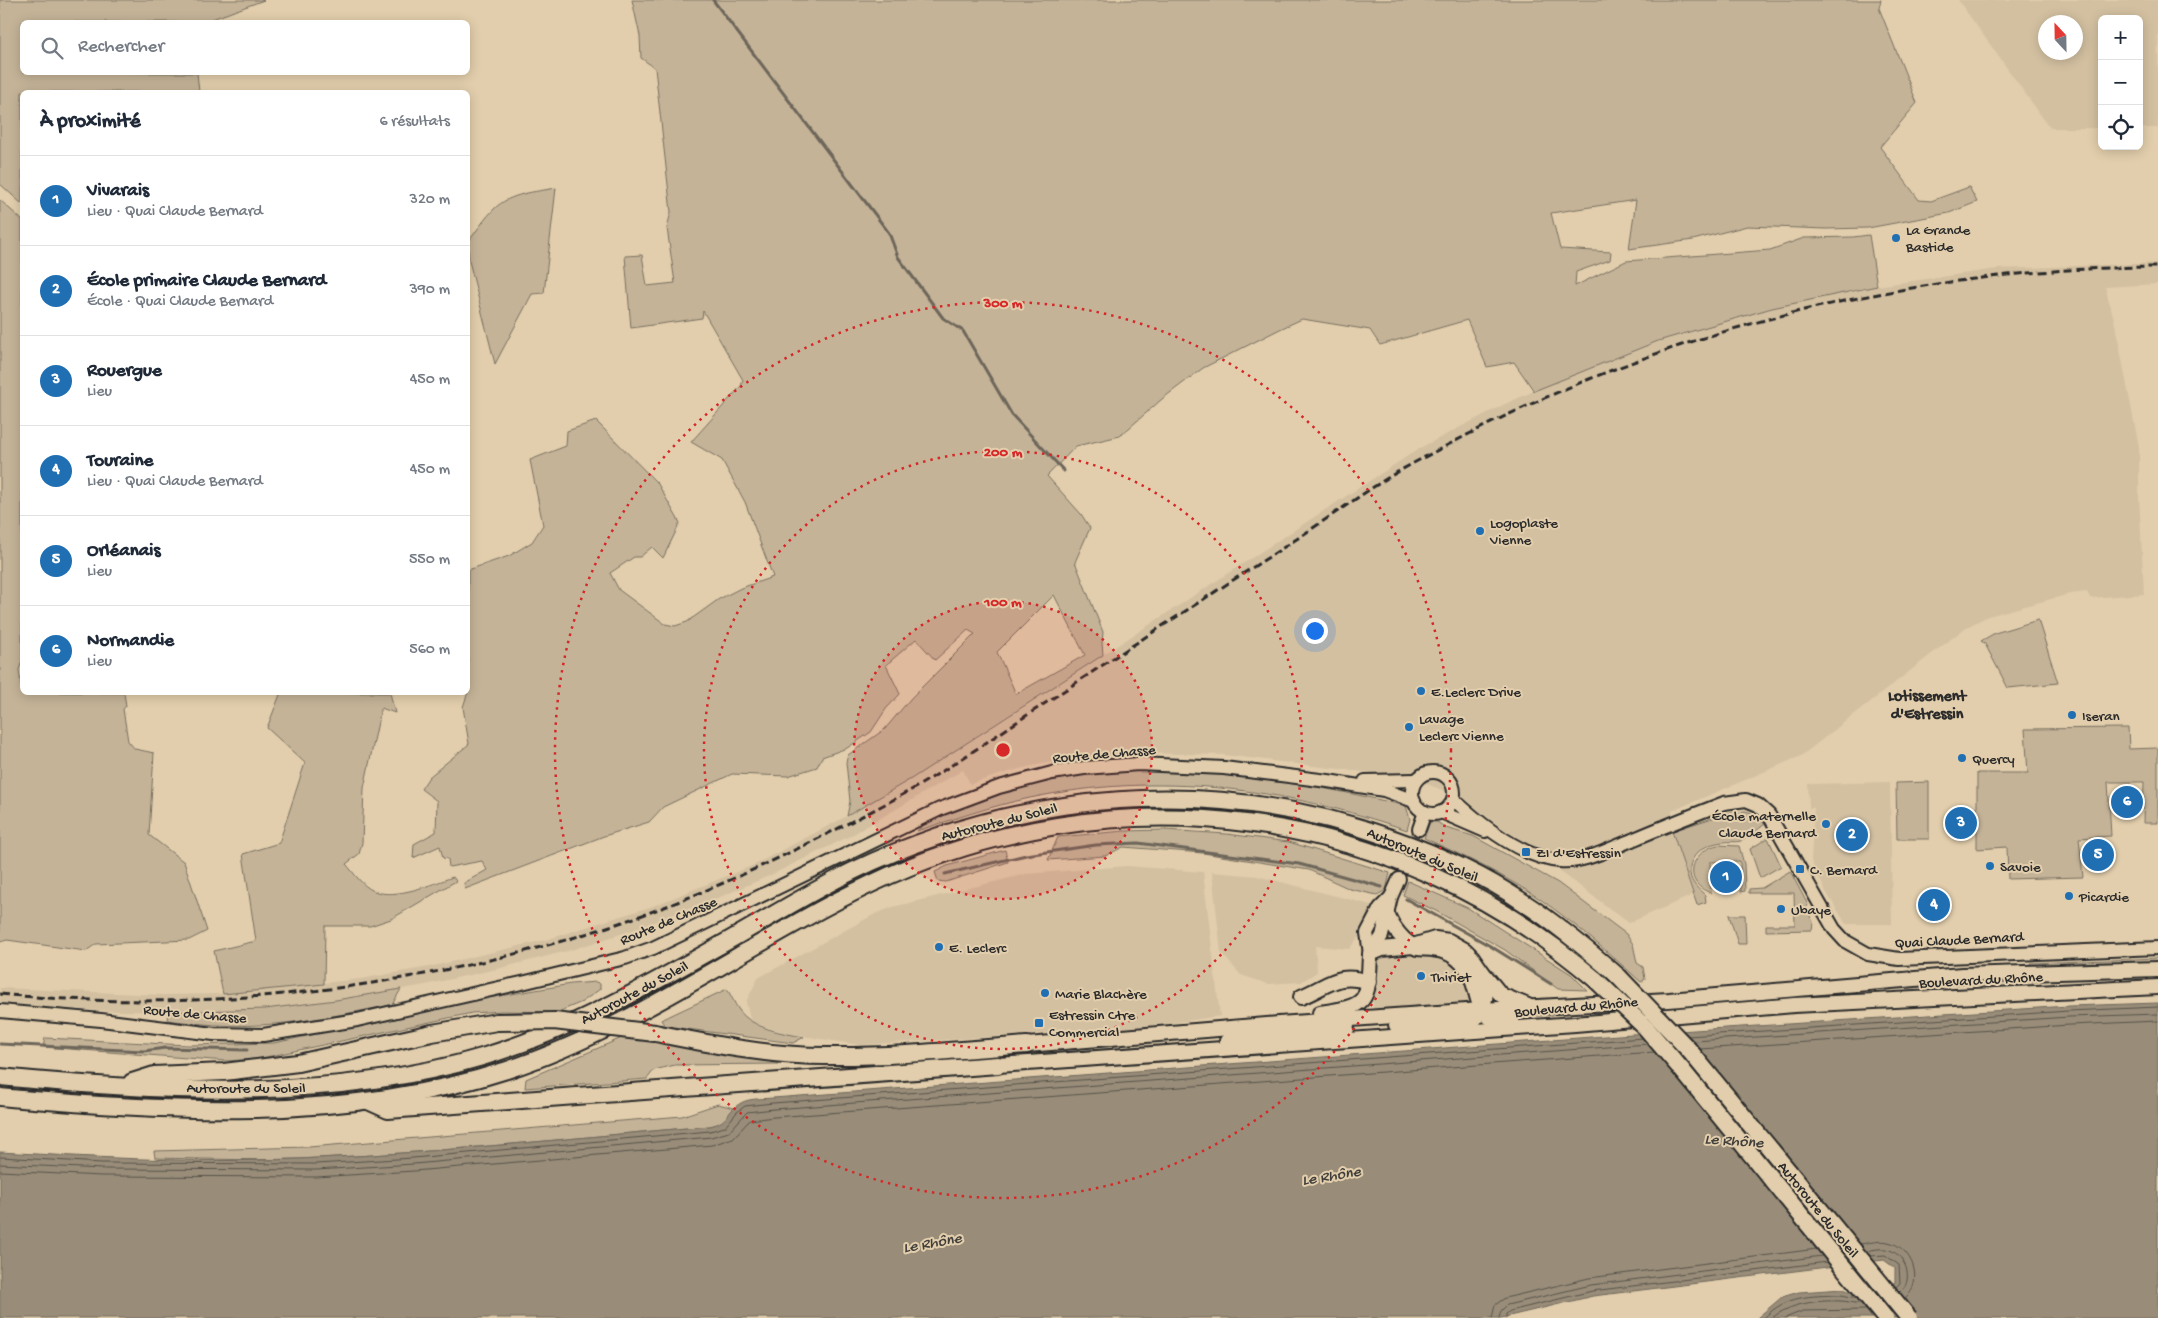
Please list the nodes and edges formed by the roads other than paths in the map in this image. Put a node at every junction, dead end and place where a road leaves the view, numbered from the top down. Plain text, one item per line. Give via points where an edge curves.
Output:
1 (1416, 780) junction
2 (1328, 781) junction
3 (1453, 799) junction
4 (1414, 801) junction
5 (1425, 812) junction
6 (1441, 812) junction
7 (1418, 829) tunnel mouth
8 (1504, 838) junction
9 (1399, 879) tunnel mouth
10 (1391, 897) junction
11 (1387, 914) junction
12 (1413, 946) junction
13 (2158, 948) edge
14 (1370, 954) junction
15 (2158, 969) edge
16 (1482, 973) junction
17 (1369, 982) junction
18 (2158, 987) edge
19 (1301, 997) dead end
20 (1532, 1007) junction
21 (1481, 1010) junction
22 (0, 1011) edge
23 (1657, 1015) junction
24 (1278, 1024) junction
25 (1027, 1046) joint
26 (1160, 1054) junction
27 (998, 1065) joint
28 (0, 1077) edge
29 (121, 1086) junction
30 (0, 1097) edge
31 (368, 1101) junction
32 (1886, 1318) edge
33 (1908, 1318) edge

1 - 2 main road, Route de Chasse
1 - 3 main road via 1427,773 1443,775 1453,787
1 - 4 main road
2 - 4 main road, Route de Chasse via 1384,790
2 - 22 main road, Route de Chasse via 1224,768 1139,764 1084,768 1023,780 940,809 681,936 634,954 526,982 320,1027 263,1035 214,1034
3 - 6 main road
3 - 8 main road
4 - 5 main road
5 - 6 main road
5 - 7 main road
6 - 8 main road
8 - 13 main road, Quai Claude Bernard via 1533,854 1569,862 1724,803 1741,800 1752,802 1769,814 1834,929 1845,941 1868,954 1899,960
9 - 10 main road
10 - 11 main road
10 - 14 main road via 1380,908 1368,933
11 - 12 highway via 1397,932
11 - 14 main road via 1382,936
12 - 14 highway via 1382,949
12 - 16 highway via 1435,939 1449,941 1465,950
12 - 21 highway via 1443,951 1463,964 1473,982
14 - 17 highway
15 - 20 highway, Boulevard du Rhône via 1962,975 1676,999
16 - 20 highway via 1501,995
16 - 21 highway via 1486,997
17 - 19 highway via 1348,977
17 - 24 highway via 1367,994 1352,1008 1295,1016
18 - 23 highway, Boulevard du Rhône via 1908,998
20 - 21 highway, Boulevard du Rhône
21 - 23 highway via 1499,1022 1571,1015
21 - 24 highway, Boulevard du Rhône
21 - 26 highway via 1475,1019 1461,1022 1272,1035
23 - 26 highway, Boulevard du Rhône via 1575,1024
24 - 25 highway, Boulevard du Rhône
25 - 29 highway, bridge via 824,1056 721,1046 655,1033 554,1021 497,1022 298,1063 224,1072 154,1075
26 - 27 highway, Boulevard du Rhône
27 - 31 highway via 388,1110
28 - 29 highway, Autoroute du Soleil
29 - 33 highway, Autoroute du Soleil, bridge via 211,1089 308,1087 388,1079 442,1068 532,1040 598,1011 849,873 904,849 976,824 1014,814 1104,800 1174,798 1240,802 1320,816 1369,830 1437,856 1524,902 1570,936 1619,977 1664,1022
30 - 31 highway, Autoroute du Soleil via 114,1106 219,1109
31 - 32 highway, Autoroute du Soleil, bridge via 482,1077 587,1038 651,1006 809,916 872,884 948,852 1042,828 1100,820 1149,817 1277,826 1381,854 1430,873 1518,922 1596,980 1646,1028

